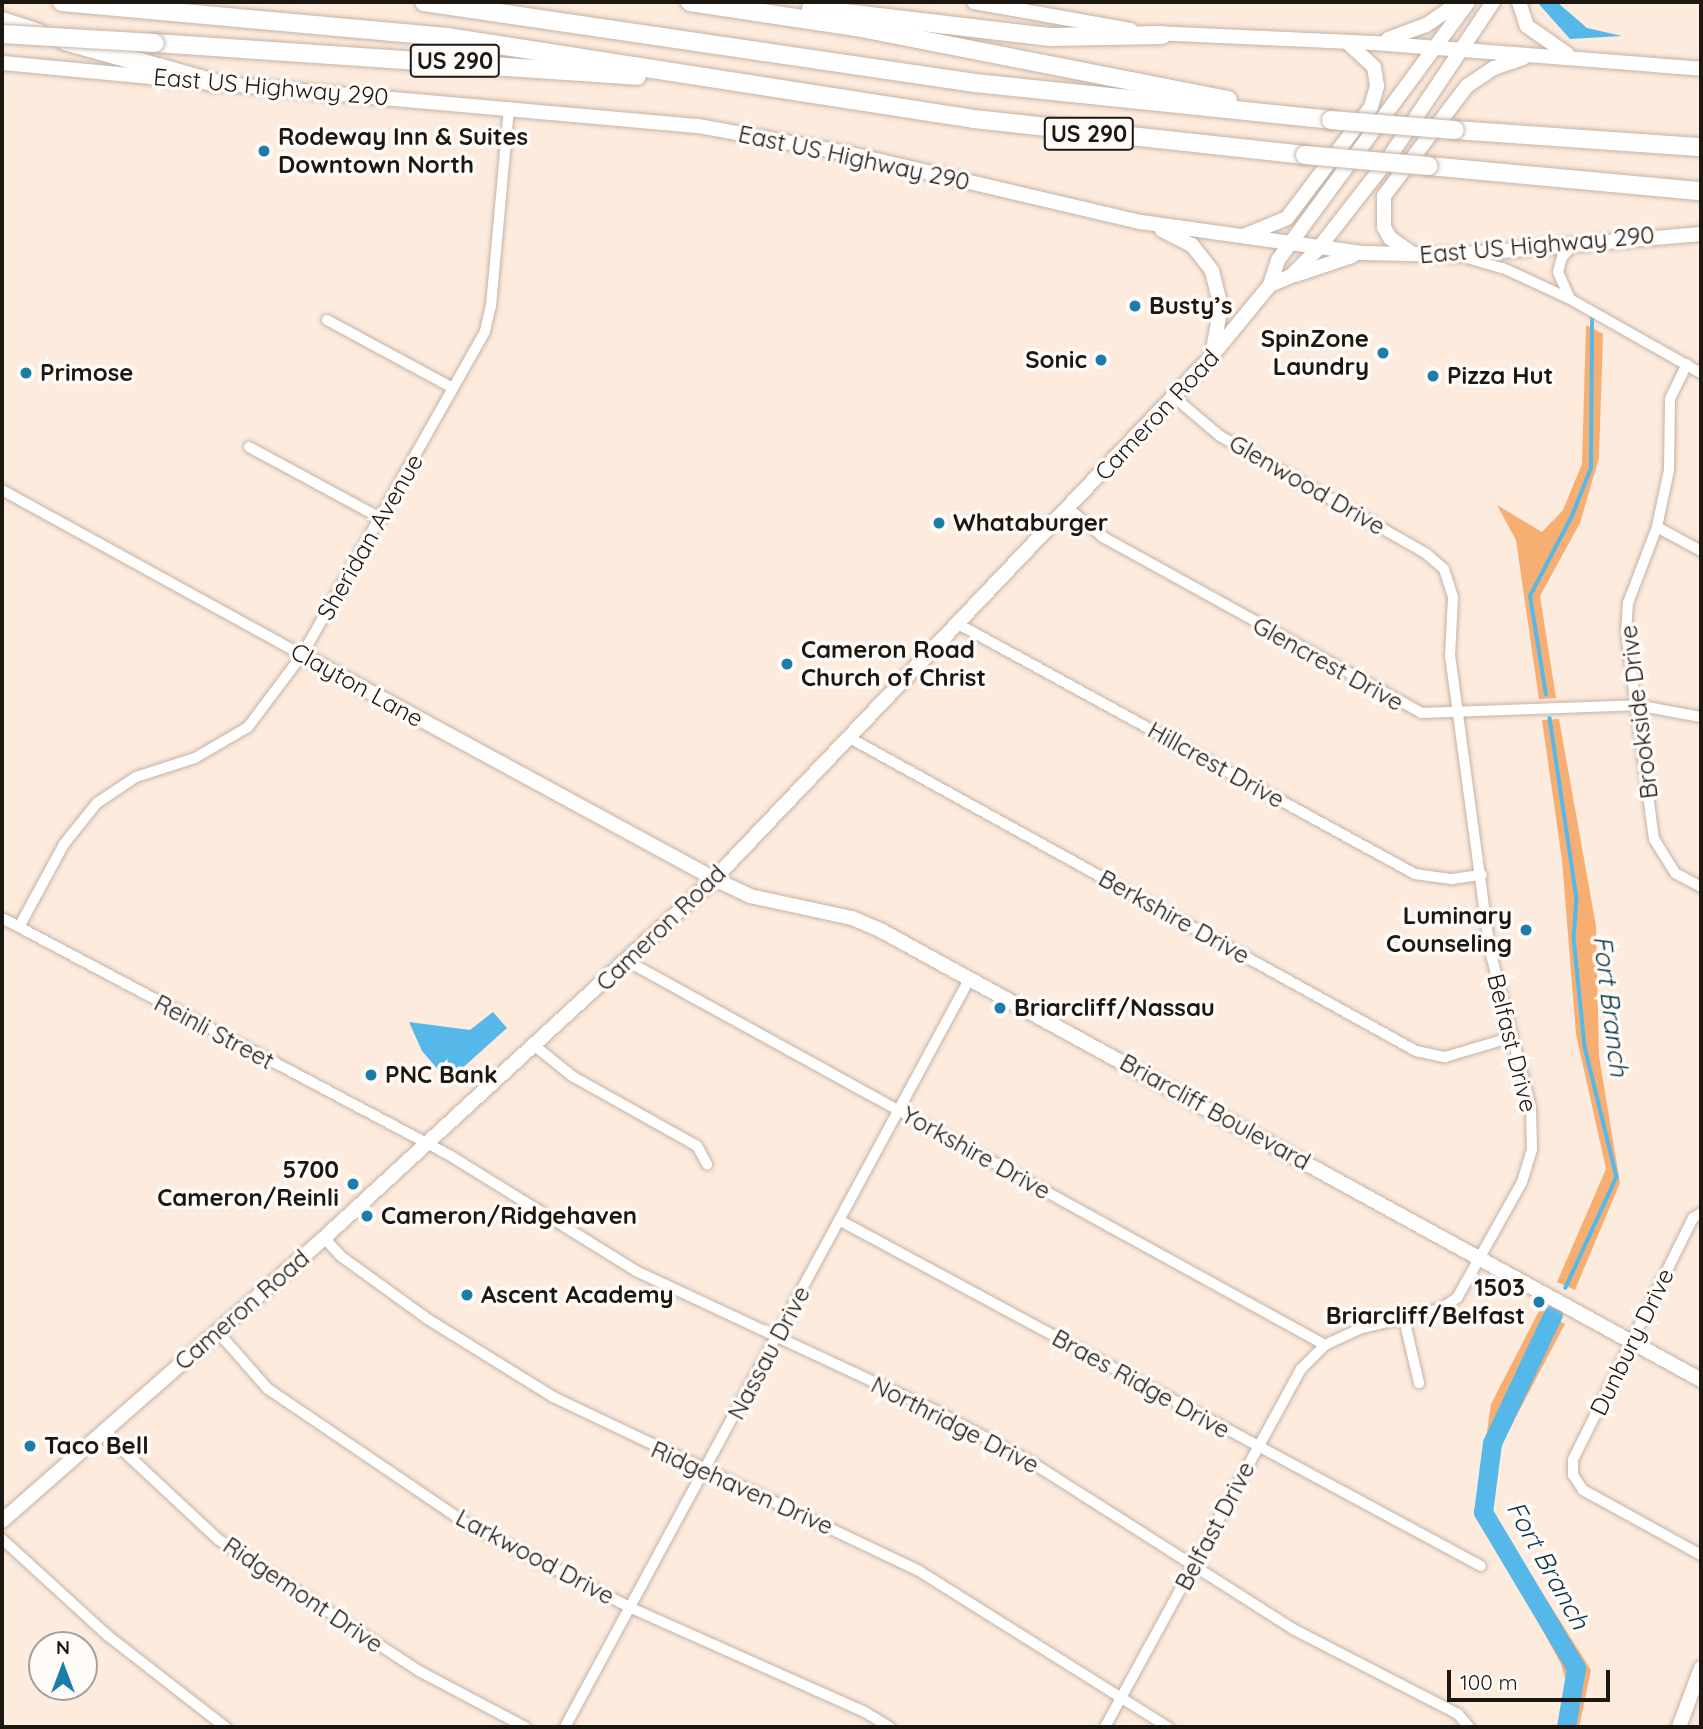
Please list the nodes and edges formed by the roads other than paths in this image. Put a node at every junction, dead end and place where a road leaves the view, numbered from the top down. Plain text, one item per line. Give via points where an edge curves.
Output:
1 (62, 2) edge
2 (424, 2) edge
3 (690, 2) edge
4 (728, 2) edge
5 (974, 2) edge
6 (1460, 2) edge
7 (1468, 2) edge
8 (1493, 2) edge
9 (1519, 2) edge
10 (2, 21) edge
11 (2, 34) edge
12 (1162, 35) junction
13 (1347, 42) junction
14 (1374, 43) junction
15 (1436, 47) junction
16 (1464, 49) junction
17 (1531, 55) junction
18 (1578, 59) junction
19 (2, 63) edge
20 (1701, 69) edge
21 (214, 83) junction
22 (755, 85) junction
23 (509, 108) junction
24 (1275, 113) junction
25 (1701, 147) edge
26 (1701, 188) edge
27 (1141, 222) junction
28 (1701, 234) edge
29 (1241, 236) junction
30 (1577, 242) junction
31 (1289, 245) junction
32 (1318, 248) junction
33 (1362, 253) junction
34 (1456, 255) junction
35 (1417, 256) junction
36 (1291, 276) junction
37 (1270, 285) junction
38 (1570, 299) junction
39 (327, 320) dead end
40 (1210, 358) junction
41 (1687, 365) junction
42 (1701, 373) edge
43 (453, 388) junction
44 (1174, 397) junction
45 (249, 447) dead end
46 (2, 490) edge
47 (1069, 509) junction
48 (382, 519) junction
49 (1657, 527) junction
50 (1701, 551) edge
51 (1444, 569) joint
52 (958, 624) junction
53 (302, 654) junction
54 (1636, 705) junction
55 (1458, 714) junction
56 (1701, 717) edge
57 (848, 737) junction
58 (1482, 875) junction
59 (713, 879) junction
60 (1701, 887) edge
61 (2, 918) edge
62 (19, 927) junction
63 (627, 961) junction
64 (970, 978) junction
65 (1509, 1038) junction
66 (535, 1046) junction
67 (897, 1110) junction
68 (426, 1146) junction
69 (707, 1164) dead end
70 (1701, 1213) edge
71 (839, 1220) junction
72 (324, 1238) junction
73 (1481, 1259) junction
74 (1404, 1319) junction
75 (218, 1331) junction
76 (777, 1340) junction
77 (1633, 1342) junction
78 (1325, 1345) junction
79 (1701, 1380) edge
80 (1419, 1383) dead end
81 (103, 1432) junction
82 (1256, 1449) junction
83 (706, 1473) junction
84 (2, 1521) edge
85 (2, 1539) edge
86 (1701, 1555) edge
87 (1481, 1566) dead end
88 (1194, 1568) junction
89 (629, 1607) junction
90 (1701, 1668) edge
91 (1120, 1698) junction
92 (225, 1727) edge
93 (525, 1727) edge
94 (565, 1727) edge
95 (890, 1727) edge
96 (1105, 1727) edge
97 (1168, 1727) edge
98 (1469, 1727) edge
99 (1679, 1727) edge

1 - 22 highway via 447,37
2 - 24 highway via 975,83
3 - 24 highway, US 290 via 856,27 1196,92
4 - 12 highway via 1050,37
5 - 12 main road
6 - 14 main road via 1426,25
7 - 15 main road, Cameron Road
8 - 16 main road, Cameron Road
9 - 18 main road via 1527,26 1538,37
10 - 21 highway
11 - 22 highway, US 290, bridge via 521,65
12 - 13 main road
13 - 14 main road
13 - 29 main road via 1374,67 1377,86 1371,107 1287,218 1269,229
14 - 15 main road
15 - 16 main road
15 - 31 main road, Cameron Road
16 - 17 main road
16 - 32 main road, Cameron Road via 1403,139
17 - 18 main road
17 - 35 main road via 1494,68 1467,86 1384,196 1382,218 1390,239
18 - 20 main road
19 - 21 main road, East US Highway 290
21 - 23 main road, East US Highway 290
22 - 26 highway, US 290, bridge via 974,119 1305,155
23 - 27 main road, East US Highway 290 via 768,137
23 - 43 street, Sheridan Avenue via 490,316
24 - 25 highway, US 290, bridge
27 - 29 main road, East US Highway 290
27 - 40 main road via 1192,245 1212,271 1221,306
28 - 30 main road, East US Highway 290
29 - 31 main road, East US Highway 290
30 - 34 main road, East US Highway 290
30 - 38 street via 1559,264 1560,281
31 - 32 main road, East US Highway 290
31 - 37 main road, Cameron Road via 1278,260
32 - 33 main road, East US Highway 290
32 - 36 main road, Cameron Road
33 - 35 main road, East US Highway 290
33 - 36 main road
34 - 35 main road, East US Highway 290
34 - 38 street via 1503,268
36 - 37 main road, Cameron Road
37 - 40 main road, Cameron Road
38 - 41 street
39 - 43 street
40 - 44 main road, Cameron Road
41 - 42 street
41 - 49 street, Brookside Drive via 1670,399 1670,470
43 - 48 street, Sheridan Avenue
44 - 47 main road, Cameron Road
44 - 51 street, Glenwood Drive via 1220,436 1427,554
45 - 48 street
46 - 53 street, Clayton Lane
47 - 52 main road, Cameron Road
47 - 55 street, Glencrest Drive via 1103,537 1400,705 1422,713
48 - 53 street, Sheridan Avenue
49 - 50 street
49 - 54 street, Brookside Drive via 1629,603 1626,632
51 - 55 street, Belfast Drive via 1452,597 1450,657
52 - 57 main road, Cameron Road
52 - 58 street, Hillcrest Drive via 1415,874 1452,879
53 - 59 main road, Clayton Lane
53 - 62 street, Sheridan Avenue via 273,698 230,740 195,758 136,777 97,803 64,844
54 - 55 street, Glencrest Drive
54 - 56 street, Glencrest Drive
54 - 60 street, Brookside Drive via 1654,839 1675,873
55 - 58 street, Belfast Drive
57 - 59 main road, Cameron Road
57 - 65 street, Berkshire Drive via 1416,1051 1445,1057
58 - 65 street, Belfast Drive via 1490,951
59 - 63 main road, Cameron Road
59 - 64 main road, Briarcliff Boulevard via 750,896 852,918
61 - 62 street, Reinli Street
62 - 68 street, Reinli Street
63 - 66 main road, Cameron Road
63 - 67 street, Yorkshire Drive
64 - 67 street, Nassau Drive
64 - 73 main road, Briarcliff Boulevard
65 - 73 street, Belfast Drive via 1531,1108 1532,1150 1522,1182
66 - 68 main road, Cameron Road
66 - 69 street via 572,1076 697,1146
67 - 71 street, Nassau Drive
67 - 78 street, Yorkshire Drive
68 - 72 main road, Cameron Road
68 - 76 street, Northridge Drive via 449,1155 636,1271
70 - 77 street, Dunbury Drive via 1693,1218
71 - 76 street, Nassau Drive
71 - 82 street, Braes Ridge Drive
72 - 75 main road, Cameron Road
72 - 83 street, Ridgehaven Drive via 342,1257 429,1320 553,1397
73 - 74 street, Belfast Drive via 1457,1298 1440,1309
73 - 77 main road, Briarcliff Boulevard
74 - 78 street, Belfast Drive via 1359,1329
74 - 80 street
75 - 81 main road, Cameron Road
75 - 89 street, Larkwood Drive via 268,1389 458,1518
76 - 83 street, Nassau Drive
76 - 88 street, Northridge Drive via 938,1412 1031,1462
77 - 79 main road, Briarcliff Boulevard
77 - 86 street, Dunbury Drive via 1573,1460 1573,1475 1583,1490
78 - 82 street, Belfast Drive via 1301,1369
81 - 84 main road, Cameron Road
81 - 93 street, Ridgemont Drive via 219,1540 419,1671
82 - 87 street, Braes Ridge Drive
82 - 88 street, Belfast Drive
83 - 89 street, Nassau Drive
83 - 91 street, Ridgehaven Drive via 919,1571
85 - 92 street via 107,1635
88 - 91 street, Belfast Drive
88 - 98 street, Northridge Drive via 1293,1629 1458,1714
89 - 94 street, Nassau Drive
89 - 95 street, Larkwood Drive
90 - 99 main road
91 - 96 street, Belfast Drive
91 - 97 street, Ridgehaven Drive

